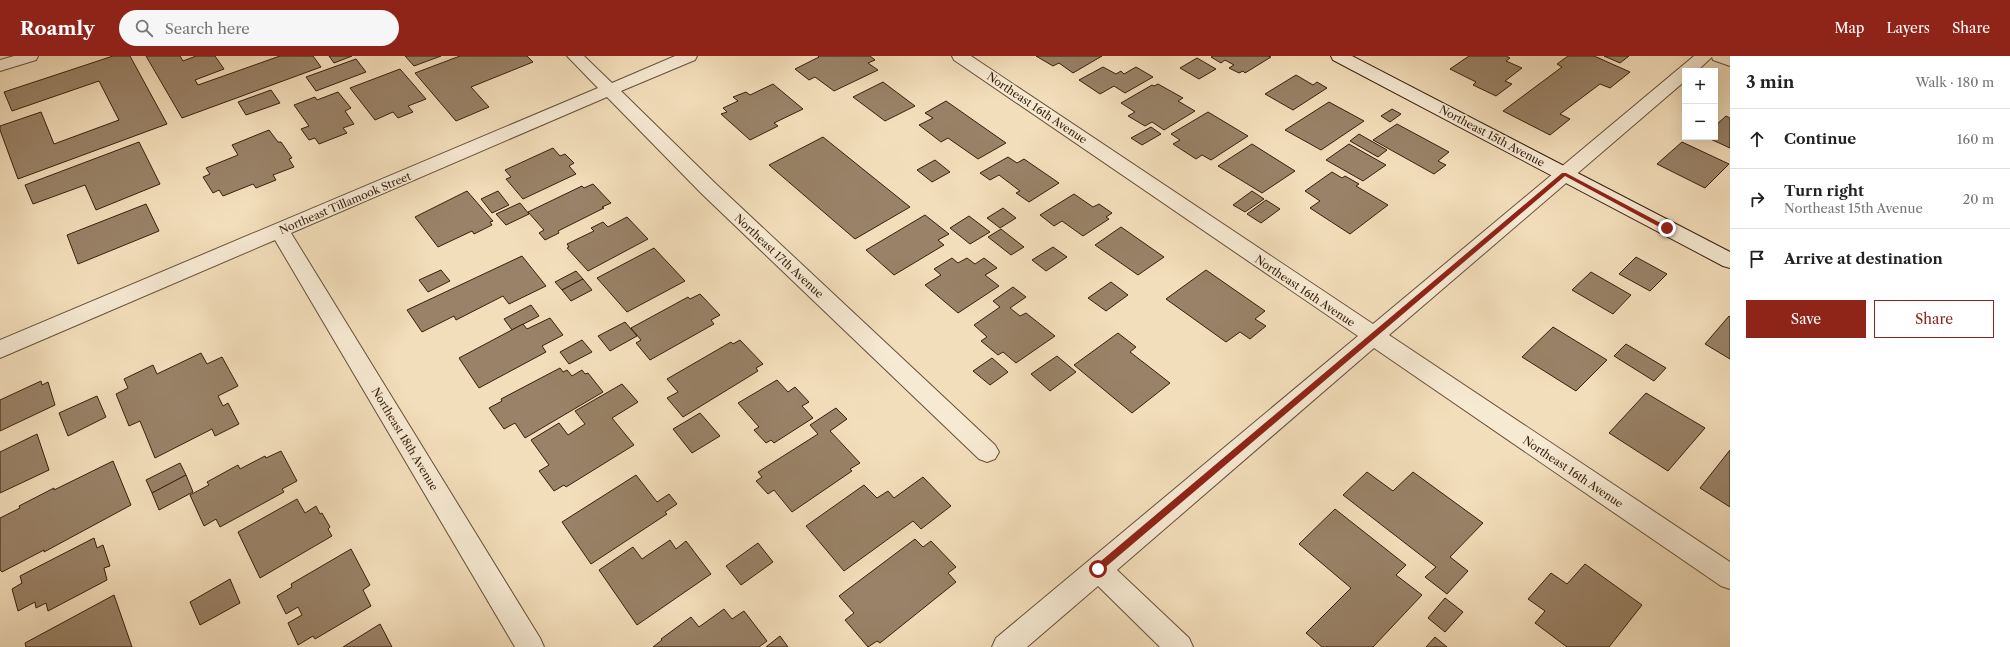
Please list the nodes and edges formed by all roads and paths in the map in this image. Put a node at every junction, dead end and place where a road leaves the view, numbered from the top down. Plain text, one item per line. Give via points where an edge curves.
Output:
1 (30, 56) edge
2 (575, 56) edge
3 (690, 56) edge
4 (960, 56) edge
5 (1340, 56) edge
6 (1704, 56) edge
7 (1719, 56) edge
8 (1730, 61) edge
9 (0, 66) edge
10 (1690, 68) edge
11 (1682, 75) edge
12 (611, 90) junction
13 (1564, 174) junction
14 (280, 231) junction
15 (1730, 261) edge
16 (1373, 337) junction
17 (0, 349) edge
18 (987, 452) dead end
19 (1098, 569) junction
20 (1730, 577) edge
21 (530, 647) edge
22 (1006, 647) edge
23 (1179, 647) edge

1 - 9 street
2 - 12 street, Northeast 17th Avenue
3 - 12 street, Northeast Tillamook Street
4 - 16 street, Northeast 16th Avenue
5 - 13 street, Northeast 15th Avenue
6 - 10 street
7 - 8 street
11 - 13 street
12 - 14 street, Northeast Tillamook Street
12 - 18 street, Northeast 17th Avenue via 709,189
13 - 15 street, Northeast 15th Avenue
13 - 16 street
14 - 17 street, Northeast Tillamook Street
14 - 21 street, Northeast 18th Avenue
16 - 19 street
16 - 20 street, Northeast 16th Avenue
19 - 22 street
19 - 23 street

